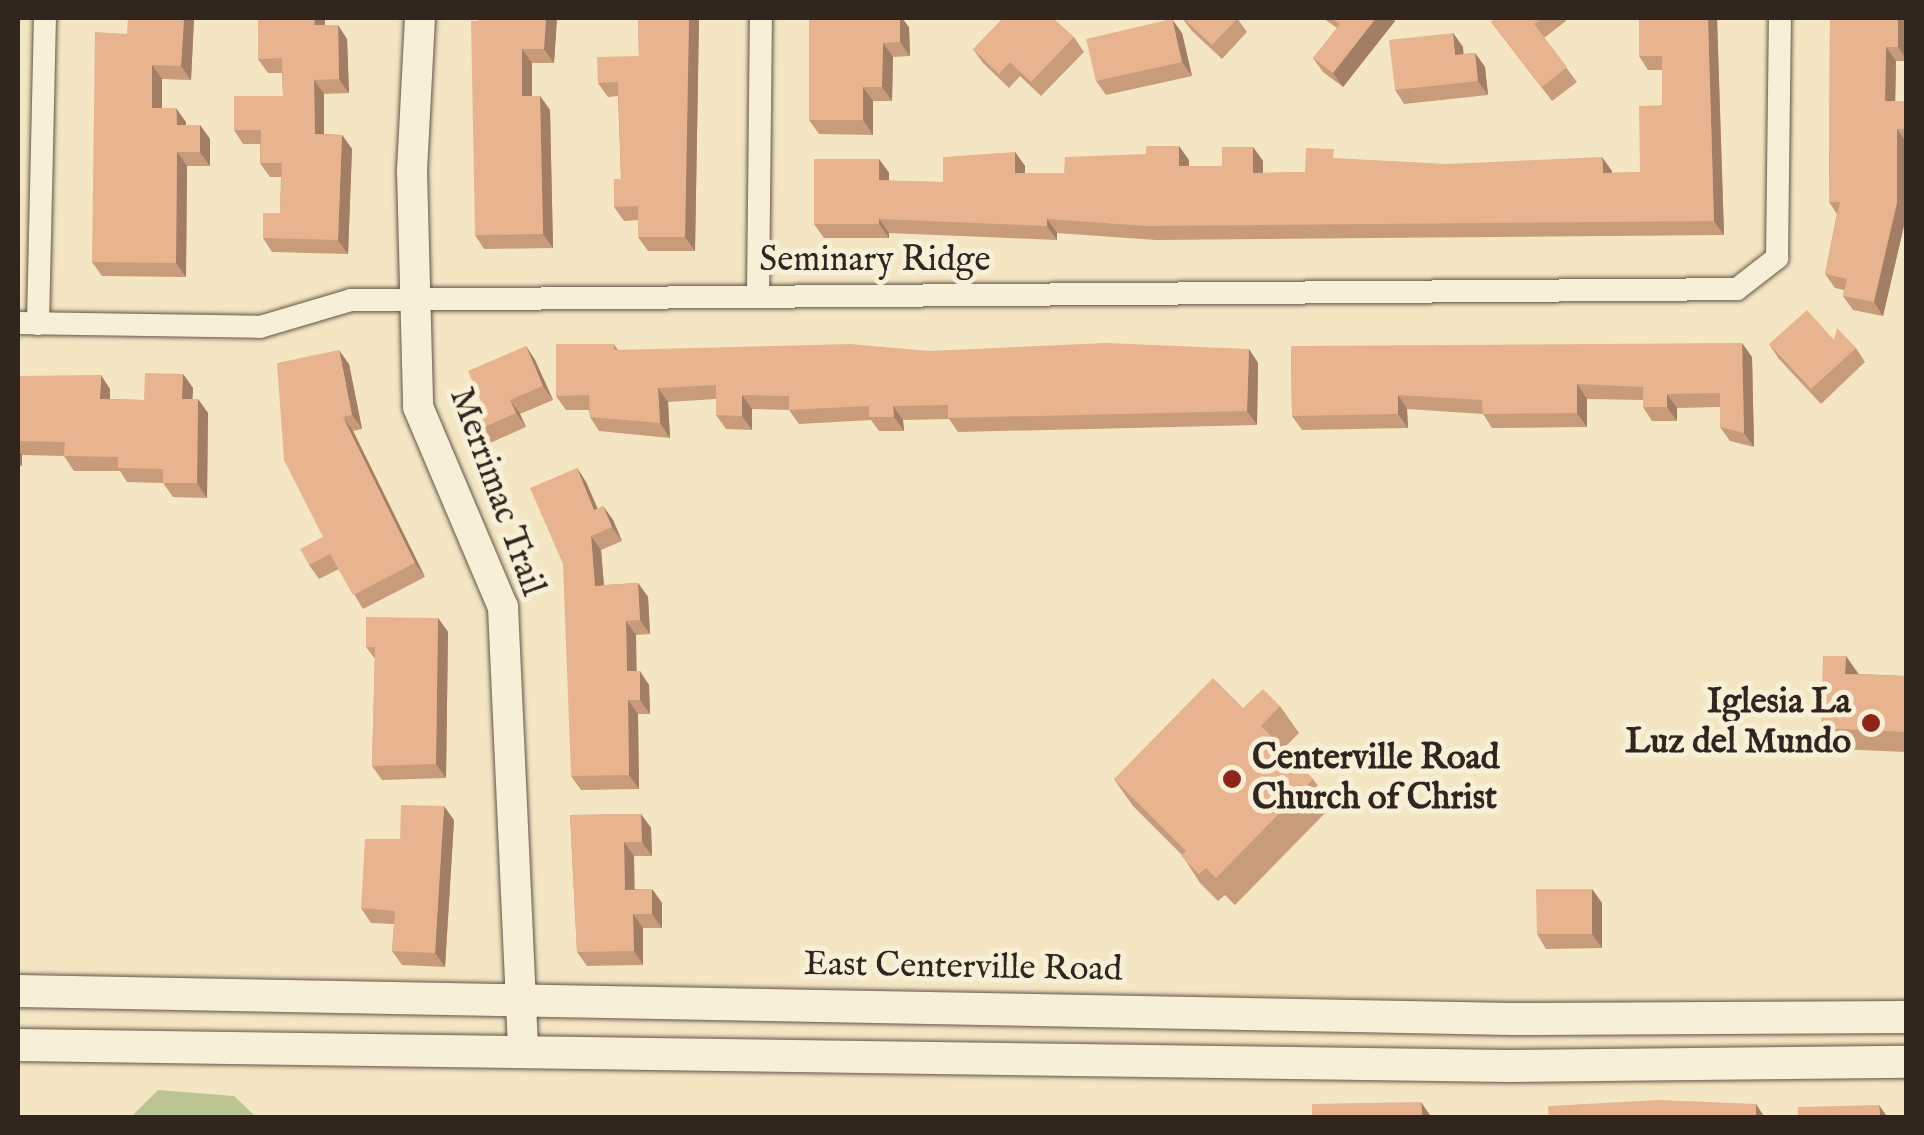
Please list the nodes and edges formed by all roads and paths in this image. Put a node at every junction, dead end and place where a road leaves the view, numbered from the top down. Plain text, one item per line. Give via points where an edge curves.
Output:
1 (45, 18) edge
2 (420, 18) edge
3 (761, 18) edge
4 (1780, 18) edge
5 (758, 296) junction
6 (412, 299) junction
7 (28, 324) edge
8 (18, 990) edge
9 (518, 999) junction
10 (1024, 1009) junction
11 (1906, 1017) edge
12 (1512, 1019) junction
13 (18, 1046) edge
14 (523, 1052) junction
15 (1026, 1058) junction
16 (1906, 1062) edge
17 (1510, 1066) junction

1 - 7 street
2 - 6 street, Merrimac Trail
3 - 5 street
4 - 5 street, Seminary Ridge via 1777,258 1737,288
5 - 6 street, Seminary Ridge
6 - 7 street, Seminary Ridge via 351,300 260,327
6 - 9 street, Merrimac Trail via 418,407 503,607
8 - 9 main road, East Centerville Road
9 - 10 main road, East Centerville Road
9 - 14 street, Merrimac Trail
10 - 12 main road, East Centerville Road
10 - 15 main road
11 - 12 main road, East Centerville Road
12 - 17 main road
13 - 14 main road
14 - 15 main road
15 - 17 main road
16 - 17 main road

